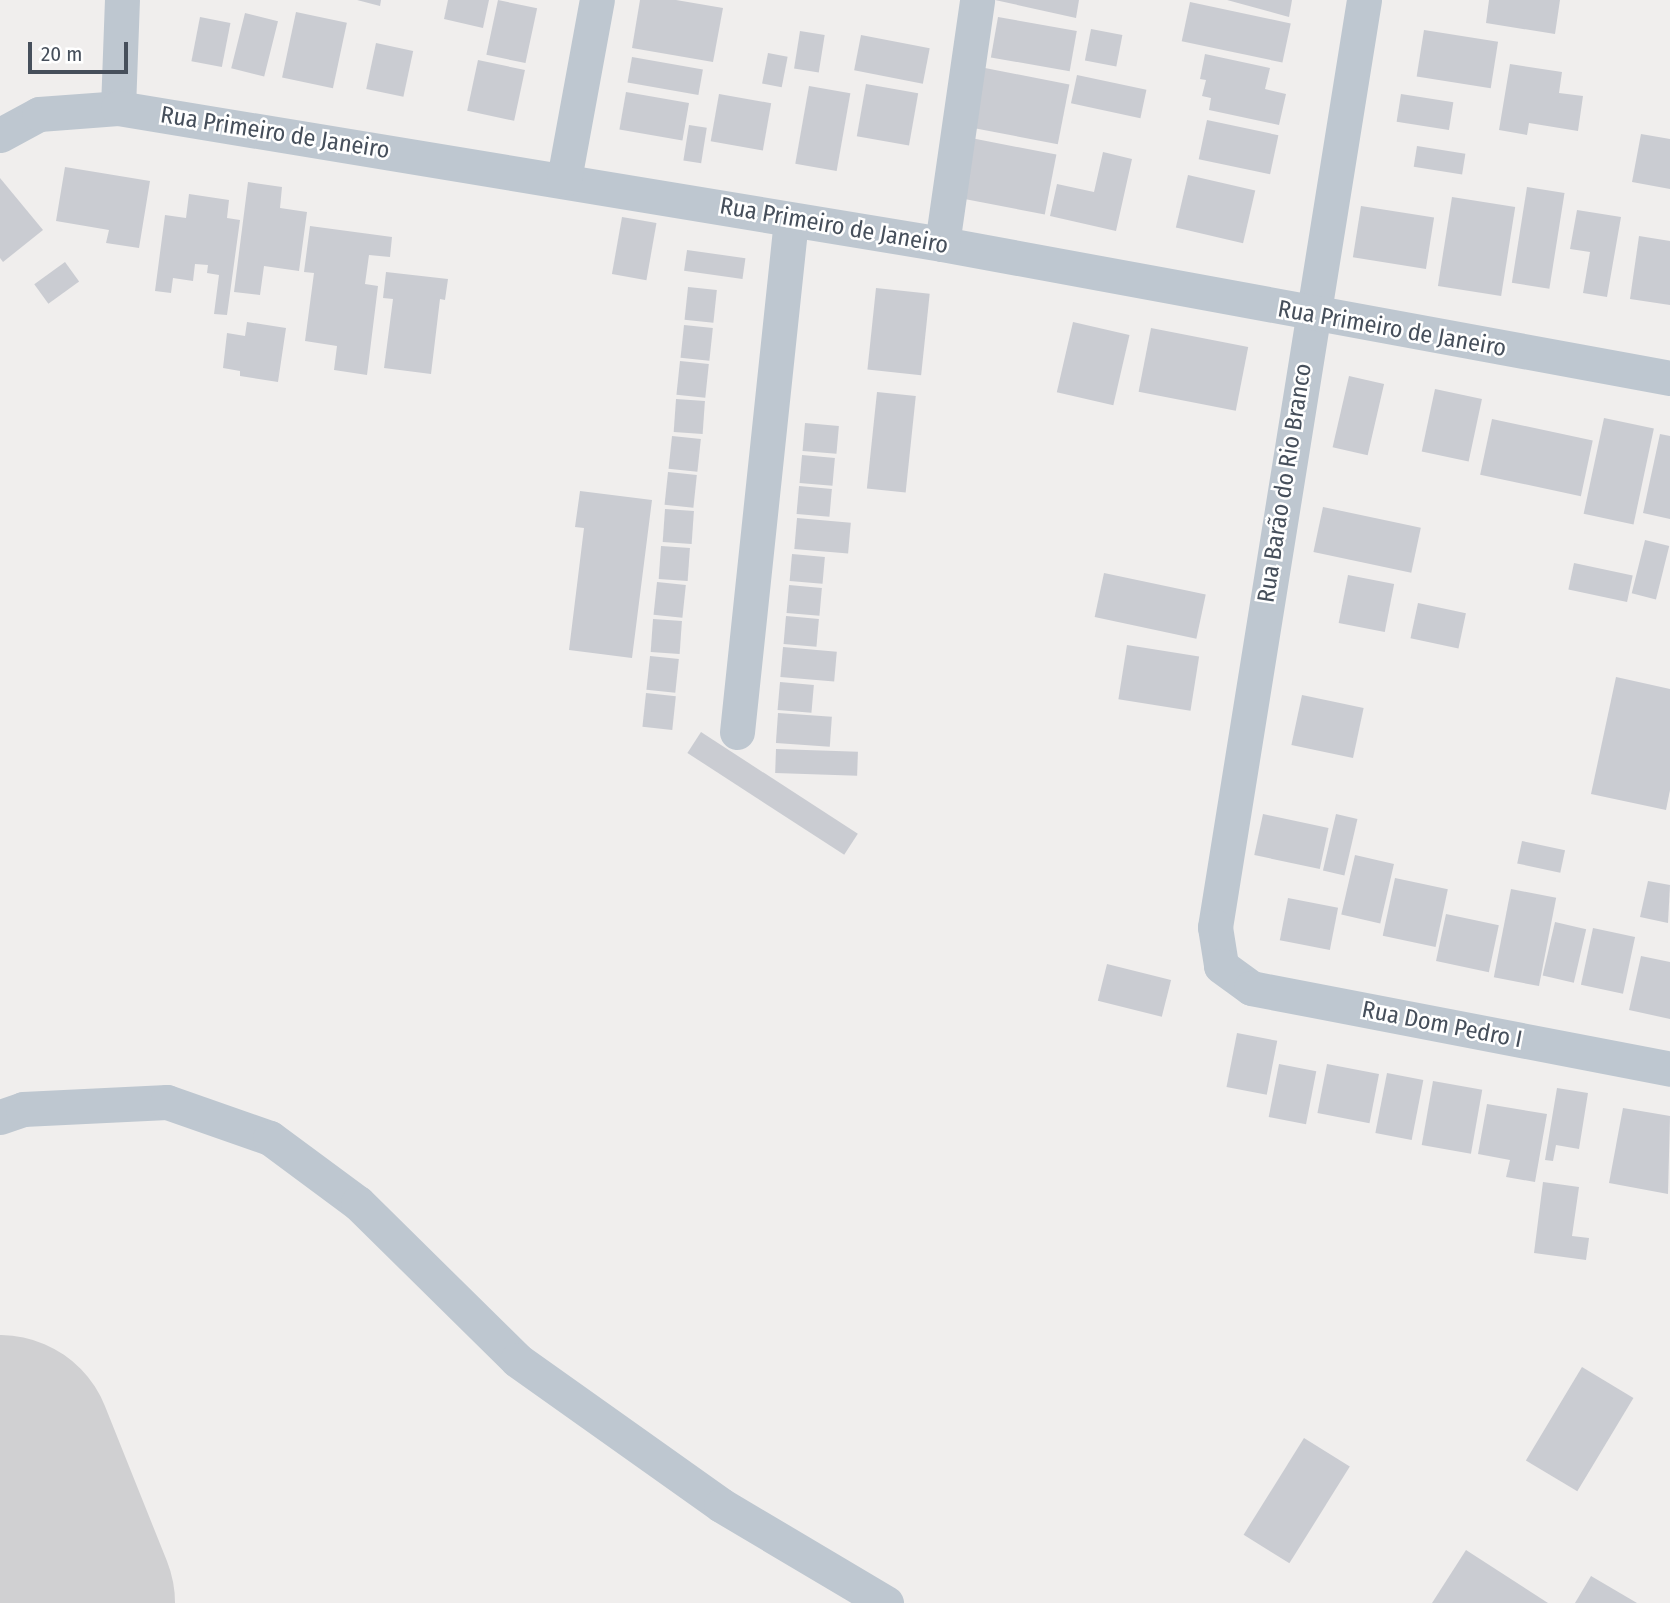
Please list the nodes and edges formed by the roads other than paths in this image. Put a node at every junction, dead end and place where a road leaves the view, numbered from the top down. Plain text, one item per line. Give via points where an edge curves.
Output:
1 (122, 0) edge
2 (597, 0) edge
3 (978, 0) edge
4 (1364, 0) edge
5 (118, 108) junction
6 (0, 135) edge
7 (564, 179) junction
8 (791, 219) junction
9 (942, 244) junction
10 (1311, 315) junction
11 (1670, 378) edge
12 (737, 732) dead end
13 (1221, 966) joint
14 (1670, 1069) edge
15 (0, 1117) edge
16 (886, 1603) edge

1 - 5 street
2 - 7 street
3 - 9 street
4 - 10 street, Rua Barão do Rio Branco
5 - 6 street, Rua Primeiro de Janeiro via 39,114
5 - 7 street, Rua Primeiro de Janeiro
7 - 8 street, Rua Primeiro de Janeiro
8 - 9 street, Rua Primeiro de Janeiro
8 - 12 street
9 - 10 street, Rua Primeiro de Janeiro
10 - 11 street, Rua Primeiro de Janeiro
10 - 13 street, Rua Barão do Rio Branco via 1215,927
13 - 14 street, Rua Dom Pedro I via 1251,988
15 - 16 street via 23,1109 167,1102 270,1138 358,1203 517,1360 721,1505

